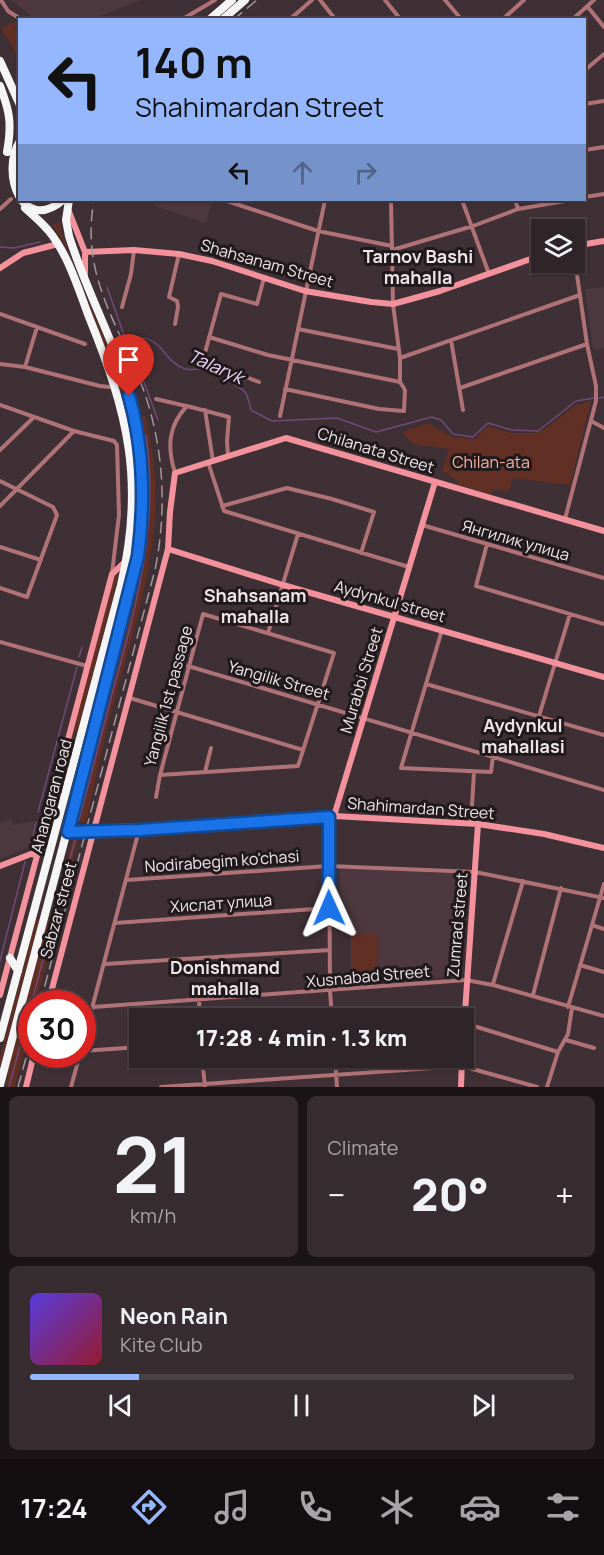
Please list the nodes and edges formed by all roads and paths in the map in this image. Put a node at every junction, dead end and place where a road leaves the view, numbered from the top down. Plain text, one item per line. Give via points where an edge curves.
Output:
1 (1, 0) edge
2 (215, 0) edge
3 (232, 0) edge
4 (245, 0) edge
5 (312, 0) edge
6 (320, 0) edge
7 (385, 0) edge
8 (444, 0) edge
9 (524, 0) edge
10 (594, 0) edge
11 (587, 6) junction
12 (18, 18) edge
13 (184, 18) edge
14 (211, 18) edge
15 (224, 18) edge
16 (291, 18) edge
17 (334, 18) edge
18 (399, 18) edge
19 (460, 18) edge
20 (504, 18) edge
21 (574, 18) edge
22 (604, 27) edge
23 (604, 54) edge
24 (0, 61) edge
25 (586, 69) edge
26 (0, 86) edge
27 (18, 101) edge
28 (604, 101) edge
29 (586, 104) edge
30 (18, 143) edge
31 (604, 147) edge
32 (586, 150) edge
33 (6, 153) junction
34 (3, 162) dead end
35 (604, 194) edge
36 (8, 195) joint
37 (586, 197) edge
38 (62, 201) edge
39 (69, 201) edge
40 (227, 201) edge
41 (325, 201) edge
42 (391, 201) edge
43 (462, 201) edge
44 (514, 201) edge
45 (564, 201) edge
46 (25, 208) junction
47 (68, 208) junction
48 (0, 209) edge
49 (518, 209) junction
50 (473, 226) junction
51 (318, 231) junction
52 (604, 241) edge
53 (57, 244) junction
54 (585, 244) edge
55 (392, 248) junction
56 (134, 250) junction
57 (85, 252) junction
58 (179, 254) junction
59 (531, 259) edge
60 (0, 268) edge
61 (577, 273) edge
62 (489, 274) junction
63 (86, 278) junction
64 (264, 278) junction
65 (305, 291) junction
66 (580, 295) junction
67 (393, 304) junction
68 (122, 307) dead end
69 (0, 314) edge
70 (175, 324) dead end
71 (37, 327) junction
72 (298, 329) junction
73 (209, 337) junction
74 (451, 340) junction
75 (85, 344) dead end
76 (587, 344) junction
77 (398, 349) junction
78 (400, 358) junction
79 (291, 360) junction
80 (0, 364) edge
81 (25, 367) junction
82 (259, 382) dead end
83 (400, 382) junction
84 (115, 385) junction
85 (460, 388) junction
86 (285, 389) junction
87 (156, 399) dead end
88 (0, 405) edge
89 (187, 406) junction
90 (205, 410) junction
91 (463, 410) dead end
92 (280, 416) dead end
93 (33, 418) junction
94 (591, 421) junction
95 (604, 428) edge
96 (74, 431) junction
97 (128, 439) junction
98 (117, 445) junction
99 (0, 450) edge
100 (228, 456) junction
101 (211, 462) junction
102 (175, 473) junction
103 (0, 481) edge
104 (435, 482) junction
105 (16, 488) junction
106 (0, 506) edge
107 (222, 506) junction
108 (565, 520) junction
109 (422, 525) junction
110 (604, 531) edge
111 (298, 534) junction
112 (487, 544) junction
113 (0, 547) edge
114 (168, 549) junction
115 (361, 553) junction
116 (41, 560) junction
117 (127, 561) junction
118 (410, 567) junction
119 (111, 574) junction
120 (604, 578) edge
121 (283, 585) junction
122 (0, 588) edge
123 (570, 614) junction
124 (394, 616) junction
125 (604, 624) edge
126 (442, 630) junction
127 (268, 633) junction
128 (0, 642) edge
129 (556, 664) junction
130 (87, 666) junction
131 (188, 666) junction
132 (604, 677) edge
133 (426, 684) junction
134 (129, 698) junction
135 (317, 704) junction
136 (176, 711) junction
137 (539, 717) junction
138 (364, 718) junction
139 (412, 732) junction
140 (604, 735) edge
141 (81, 736) junction
142 (92, 739) junction
143 (212, 748) dead end
144 (303, 750) junction
145 (493, 756) junction
146 (205, 772) junction
147 (474, 772) junction
148 (159, 775) junction
149 (604, 789) edge
150 (156, 797) dead end
151 (332, 817) junction
152 (475, 824) junction
153 (139, 830) junction
154 (68, 832) junction
155 (93, 832) junction
156 (55, 833) junction
157 (604, 848) edge
158 (37, 855) junction
159 (0, 866) edge
160 (328, 866) junction
161 (475, 872) junction
162 (127, 880) junction
163 (523, 881) junction
164 (604, 884) edge
165 (561, 888) junction
166 (602, 897) edge
167 (329, 908) junction
168 (34, 913) junction
169 (45, 916) junction
170 (115, 923) junction
171 (592, 925) junction
172 (604, 929) edge
173 (330, 950) junction
174 (10, 958) junction
175 (105, 964) junction
176 (580, 965) junction
177 (18, 971) junction
178 (604, 972) edge
179 (466, 980) junction
180 (493, 984) junction
181 (52, 990) edge
182 (330, 991) junction
183 (0, 995) edge
184 (533, 995) junction
185 (96, 996) edge
186 (199, 1000) junction
187 (96, 1007) edge
188 (570, 1007) junction
189 (199, 1008) edge
190 (331, 1008) edge
191 (465, 1008) edge
192 (604, 1016) edge
193 (474, 1025) edge
194 (0, 1038) edge
195 (566, 1040) junction
196 (129, 1048) edge
197 (594, 1048) dead end
198 (96, 1051) edge
199 (558, 1052) junction
200 (31, 1068) edge
201 (77, 1068) edge
202 (203, 1068) edge
203 (336, 1068) edge
204 (430, 1068) edge
205 (462, 1068) edge
206 (469, 1068) edge
207 (336, 1074) junction
208 (0, 1084) edge
209 (205, 1085) edge
210 (26, 1087) edge
211 (71, 1087) edge
212 (160, 1087) edge
213 (337, 1087) edge
214 (461, 1087) edge
215 (537, 1087) edge
216 (547, 1087) edge

1 - 12 street
2 - 13 street
3 - 14 highway
4 - 15 highway
5 - 16 street
6 - 17 street
7 - 18 street
8 - 19 street
9 - 20 street
10 - 11 street
11 - 21 street
11 - 22 street
23 - 25 street
24 - 27 highway
26 - 33 highway via 10,116
28 - 29 street
30 - 33 highway
31 - 32 street
33 - 34 highway
35 - 37 street
36 - 46 highway, Ahangaran road
36 - 48 street
38 - 46 highway via 45,209
39 - 47 highway, Ahangaran road
40 - 51 street
41 - 51 street
42 - 55 street
43 - 50 street
44 - 49 street
45 - 49 street
46 - 53 highway, Ahangaran road
47 - 57 street
47 - 63 highway, Ahangaran road via 67,231
49 - 50 street
50 - 55 street
50 - 62 street
51 - 55 street
51 - 65 street
52 - 54 street
53 - 60 street via 23,253
53 - 84 highway, Ahangaran road via 71,270
55 - 67 street
56 - 57 street, Shahsanam Street
56 - 58 street, Shahsanam Street
56 - 68 street
57 - 63 street
58 - 64 street, Shahsanam Street
58 - 70 street via 169,297 177,301
59 - 62 street, Shahsanam Street
61 - 66 street
62 - 67 street, Shahsanam Street
63 - 142 highway, Ahangaran road via 127,387 139,437 143,487 136,570
64 - 65 street, Shahsanam Street
64 - 73 street via 256,304 220,294
65 - 67 street, Shahsanam Street
65 - 72 street
66 - 74 street
66 - 76 street
67 - 77 street
69 - 71 street
71 - 75 street
71 - 81 street
72 - 77 street
72 - 79 street
73 - 79 street
73 - 82 street via 203,361
74 - 78 street
74 - 85 street
76 - 85 street
76 - 94 street via 596,394
77 - 78 street
78 - 83 street
79 - 83 street
79 - 86 street
80 - 81 street
81 - 84 street via 100,386
83 - 86 street via 405,390 404,411 379,410
84 - 97 highway, Ahangaran road
85 - 91 street
86 - 92 street
87 - 89 street
88 - 93 street
89 - 90 street
89 - 102 street via 171,431
90 - 100 street via 229,417
90 - 101 street
93 - 96 street
93 - 99 street
94 - 95 street
94 - 108 street
96 - 98 street
96 - 105 street
97 - 98 street
97 - 117 highway, Ahangaran road via 132,499
98 - 119 street via 119,515
100 - 101 street, Chilanata Street
100 - 104 street, Chilanata Street via 286,438
101 - 102 street, Chilanata Street
101 - 107 street
102 - 114 street, Sabzar street
103 - 105 street
104 - 108 street, Chilanata Street
104 - 109 street, Murabbi Street
105 - 106 street
105 - 116 street via 56,509 57,518
107 - 111 street via 226,512
107 - 115 street via 287,488 374,512
108 - 110 street, Chilanata Street
109 - 112 street, Янгилик улица
109 - 118 street, Murabbi Street
111 - 115 street
111 - 121 street
112 - 120 street, Янгилик улица
112 - 123 street via 476,586
113 - 116 street
114 - 121 street, Aydynkul street
114 - 134 street, Sabzar street
115 - 118 street
116 - 122 street via 27,597
117 - 119 street
117 - 141 highway, Ahangaran road
118 - 124 street, Murabbi Street
119 - 130 street, Ahangaran road
121 - 124 street, Aydynkul street
121 - 127 street
123 - 125 street
123 - 129 street
124 - 126 street, Aydynkul street
124 - 138 street, Murabbi Street
126 - 129 street, Aydynkul street
126 - 133 street
127 - 131 street, Yangilik 1st passage via 203,614
127 - 135 street, Yangilik 1st passage via 334,652
128 - 130 street
129 - 132 street, Aydynkul street
129 - 137 street
130 - 158 street, Ahangaran road
131 - 135 street, Yangilik Street
131 - 136 street, Yangilik 1st passage
133 - 137 street
133 - 139 street
134 - 136 street
134 - 155 street, Sabzar street
135 - 138 street, Yangilik Street
135 - 144 street
136 - 144 street
136 - 148 street, Yangilik 1st passage
137 - 140 street
138 - 139 street, Yangilik Street
138 - 151 street, Murabbi Street
139 - 145 street, Yangilik Street
139 - 147 street via 402,769
141 - 142 highway
141 - 156 highway, Ahangaran road
142 - 154 highway, Ahangaran road
143 - 146 street
144 - 146 street via 297,766
145 - 147 street via 492,772
145 - 149 street, Yangilik Street
146 - 148 street
147 - 152 street
148 - 150 street, Yangilik 1st passage
151 - 152 street, Shahimardan Street
151 - 153 street, Shahimardan Street
151 - 160 street
152 - 157 street, Shahimardan Street
152 - 161 street, Zumrad street
153 - 155 street, Shahimardan Street
153 - 162 street
154 - 155 street, Shahimardan Street
154 - 156 highway, Shahimardan Street
154 - 169 highway, Ahangaran road
155 - 181 street, Sabzar street
156 - 168 highway, Ahangaran road
158 - 159 street
158 - 174 street, Ahangaran road
160 - 161 street, Nodirabegim ko'chasi
160 - 162 street, Nodirabegim ko'chasi
160 - 167 street
161 - 163 street, Nodirabegim ko'chasi
161 - 179 street, Zumrad street
162 - 170 street
163 - 165 street, Nodirabegim ko'chasi
163 - 180 street
164 - 166 street
165 - 166 street, Nodirabegim ko'chasi
165 - 184 street
166 - 171 street
167 - 170 street, Хислат улица
167 - 173 street
168 - 169 highway
168 - 177 highway, Ahangaran road
169 - 208 highway, Ahangaran road
170 - 175 street
171 - 172 street
171 - 176 street
173 - 175 street
173 - 182 street
174 - 177 highway
174 - 183 street, Ahangaran road
175 - 185 street
176 - 178 street
176 - 188 street
177 - 194 highway, Ahangaran road
179 - 180 street, Xusnabad Street
179 - 182 street, Xusnabad Street
179 - 191 street, Zumrad street
180 - 184 street, Xusnabad Street
182 - 186 street, Xusnabad Street
182 - 190 street
184 - 188 street, Xusnabad Street
186 - 187 street, Xusnabad Street
186 - 189 street
188 - 192 street, Xusnabad Street
188 - 195 street
193 - 199 street
195 - 197 street
195 - 199 street
196 - 198 street
199 - 216 street
200 - 210 street
201 - 211 street
202 - 209 street
203 - 207 street
204 - 207 street
205 - 214 street
206 - 215 street
207 - 209 street
207 - 213 street
209 - 212 street

